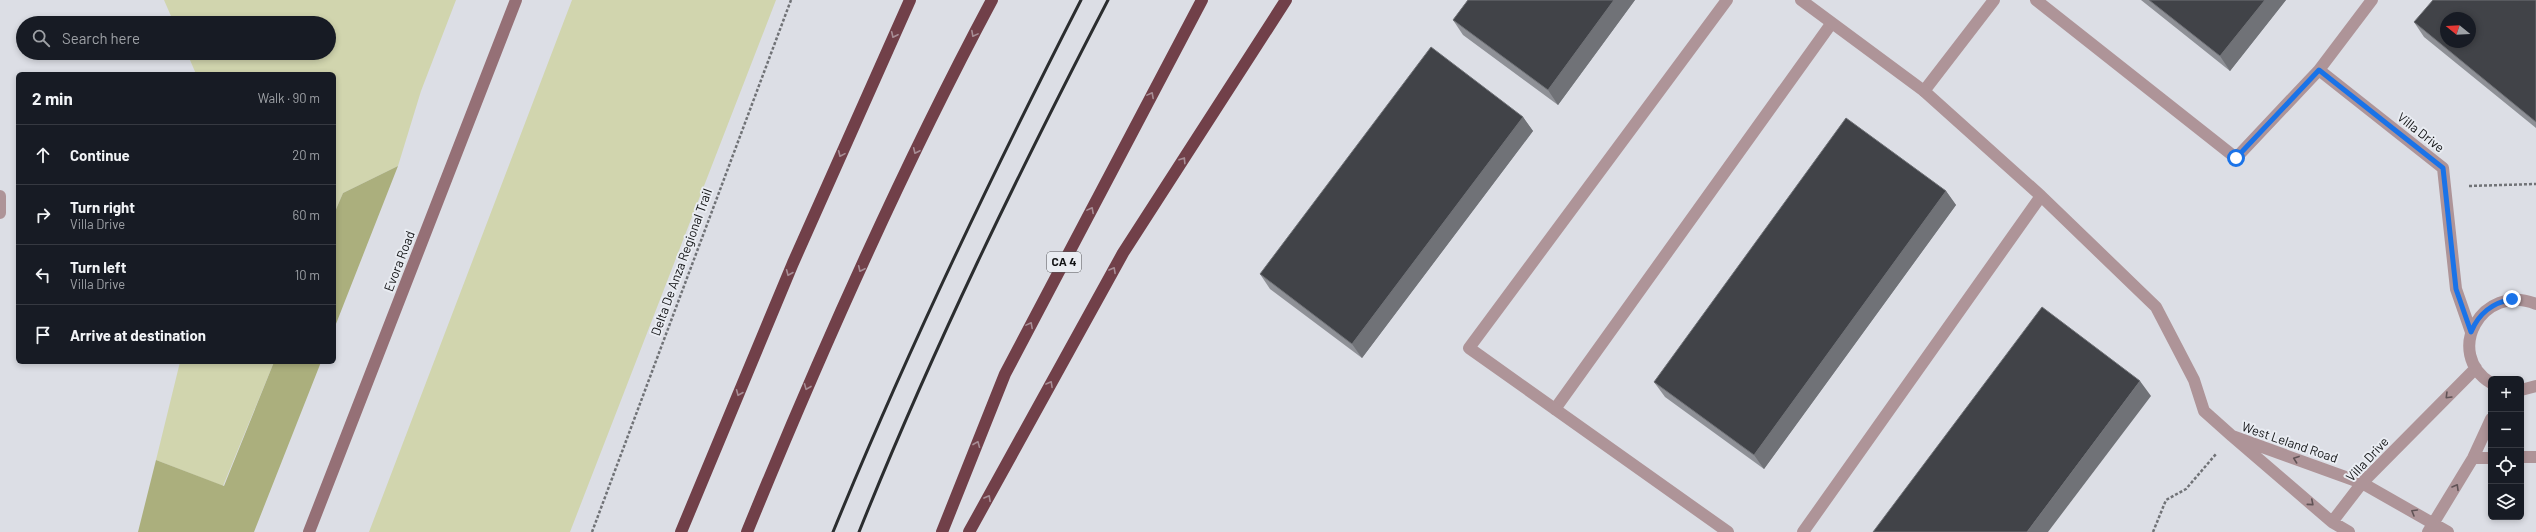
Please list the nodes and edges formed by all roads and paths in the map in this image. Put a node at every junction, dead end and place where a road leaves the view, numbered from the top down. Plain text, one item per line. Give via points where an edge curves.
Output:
1 (516, 0) edge
2 (791, 0) edge
3 (910, 0) edge
4 (992, 0) edge
5 (1202, 0) edge
6 (1286, 0) edge
7 (1727, 0) edge
8 (1800, 0) edge
9 (1994, 0) edge
10 (2036, 0) edge
11 (2372, 0) edge
12 (1831, 24) junction
13 (2319, 70) junction
14 (1924, 91) junction
15 (2536, 184) edge
16 (2445, 187) junction
17 (0, 196) edge
18 (2042, 196) junction
19 (0, 213) edge
20 (2536, 304) edge
21 (2471, 332) junction
22 (2476, 368) junction
23 (2488, 381) edge
24 (1555, 409) junction
25 (2488, 426) edge
26 (2232, 436) junction
27 (2536, 456) edge
28 (2524, 457) edge
29 (2473, 458) junction
30 (2488, 458) edge
31 (2362, 483) junction
32 (2332, 522) junction
33 (2431, 528) edge
34 (309, 532) edge
35 (592, 532) edge
36 (681, 532) edge
37 (748, 532) edge
38 (942, 532) edge
39 (969, 532) edge
40 (1728, 532) edge
41 (1803, 532) edge
42 (2153, 532) edge
43 (2349, 532) edge
44 (2448, 532) edge

1 - 34 street, Evora Road
2 - 35 path, Delta De Anza Regional Trail
3 -> 36 highway via 793,263
4 -> 37 highway via 950,80 813,370
38 -> 5 highway, CA 4 via 1005,374
39 -> 6 highway via 1123,253
7 - 24 street via 1469,348
8 - 12 street
9 - 14 street
10 - 13 street via 2236,158
11 - 13 street
12 - 14 street
12 - 24 street
13 - 16 street, Villa Drive via 2443,168
14 - 18 street
15 - 16 path
16 - 21 street, Villa Drive via 2456,289
17 - 19 street
18 - 26 street via 2156,307 2194,380 2204,411
18 - 41 street
20 - 21 street, Villa Drive via 2526,300 2500,301 2480,316
21 - 22 street, Villa Drive via 2470,351
22 - 23 street, Villa Drive
22 -> 31 street, Villa Drive
24 - 40 street
25 - 29 street
31 -> 26 street, West Leland Road
26 -> 32 street, West Leland Road
26 - 42 path via 2186,489 2166,500
27 - 28 street
29 - 30 street
33 -> 29 street
31 - 32 street, Villa Drive
33 -> 31 street, West Leland Road
32 - 43 street, West Leland Road
33 - 44 street, West Leland Road

